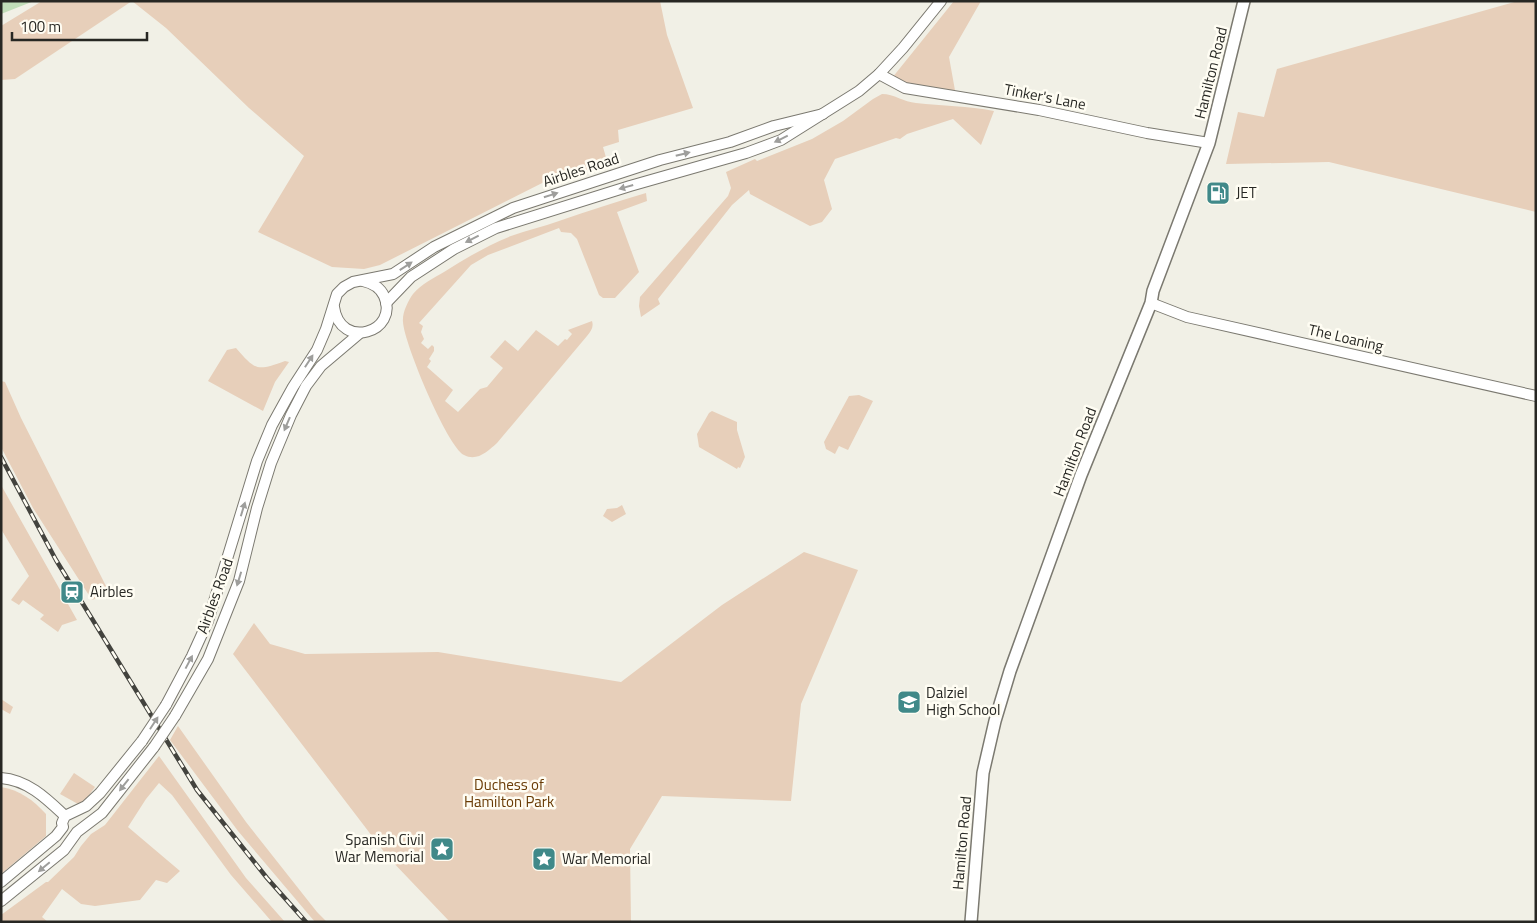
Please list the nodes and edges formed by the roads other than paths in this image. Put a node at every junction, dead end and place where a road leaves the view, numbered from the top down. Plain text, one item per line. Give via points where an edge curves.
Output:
1 (941, 1) edge
2 (1244, 1) edge
3 (879, 74) junction
4 (823, 114) junction
5 (1209, 143) junction
6 (360, 281) junction
7 (386, 303) junction
8 (1150, 303) junction
9 (334, 307) junction
10 (360, 333) junction
11 (1536, 396) edge
12 (1, 778) edge
13 (66, 819) junction
14 (79, 831) junction
15 (1, 882) edge
16 (1, 901) edge
17 (971, 922) edge

1 - 3 main road, Airbles Road
2 - 5 main road, Hamilton Road
3 - 4 main road, Airbles Road
3 - 5 main road, Tinker's Lane via 905,88
6 -> 4 main road, Airbles Road via 393,274 434,247 513,208 660,160
4 -> 7 main road, Airbles Road via 782,140 746,153 496,228 454,248 411,277
5 - 8 main road, Hamilton Road
6 - 7 main road via 378,287
6 - 9 main road, Airbles Road via 344,287
7 - 10 main road, Airbles Road via 385,316 380,324 369,332
8 - 11 main road, The Loaning via 1187,317
8 - 17 main road, Hamilton Road via 1081,475 995,721 984,773
9 - 10 main road via 341,325
13 -> 9 main road, Airbles Road, bridge via 100,792 142,741 192,656 208,621 272,425 317,350
10 -> 14 main road, Airbles Road, bridge via 321,366 291,414 271,462 240,581 208,659 154,747 102,813
12 - 13 main road via 32,788
13 - 14 main road via 68,833
13 - 14 main road via 80,816 83,823
13 - 15 main road, Airbles Road via 45,847
14 -> 16 main road, Airbles Road via 64,850

